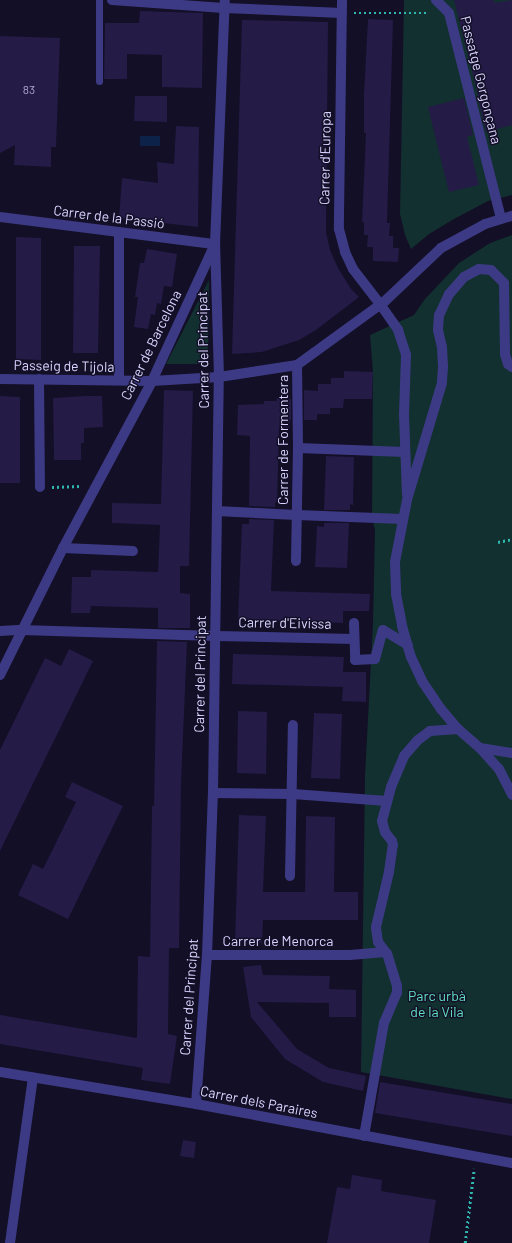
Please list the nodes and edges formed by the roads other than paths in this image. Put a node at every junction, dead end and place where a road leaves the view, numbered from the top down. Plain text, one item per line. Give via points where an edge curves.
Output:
1 (99, 0) edge
2 (112, 0) edge
3 (342, 0) edge
4 (436, 0) edge
5 (224, 4) edge
6 (342, 13) junction
7 (99, 81) dead end
8 (512, 216) edge
9 (0, 217) edge
10 (501, 218) junction
11 (119, 232) junction
12 (215, 244) junction
13 (380, 304) junction
14 (297, 365) junction
15 (512, 367) edge
16 (218, 377) junction
17 (0, 379) edge
18 (39, 379) junction
19 (119, 380) junction
20 (152, 381) junction
21 (298, 448) junction
22 (405, 452) junction
23 (40, 487) road end
24 (407, 500) junction
25 (217, 511) junction
26 (297, 515) junction
27 (403, 519) junction
28 (63, 548) junction
29 (133, 551) dead end
30 (296, 561) dead end
31 (354, 623) dead end
32 (22, 630) junction
33 (0, 631) edge
34 (215, 636) junction
35 (354, 639) junction
36 (408, 645) junction
37 (0, 675) edge
38 (293, 725) dead end
39 (458, 729) junction
40 (480, 748) junction
41 (512, 753) edge
42 (213, 793) junction
43 (293, 794) junction
44 (512, 795) edge
45 (387, 800) junction
46 (290, 876) dead end
47 (385, 952) junction
48 (207, 956) junction
49 (0, 1072) edge
50 (33, 1078) junction
51 (196, 1104) junction
52 (364, 1136) junction
53 (512, 1163) edge
54 (10, 1243) edge

1 - 7 lane
2 - 5 street
3 - 6 street, Carrer d'Europa
4 - 10 street, Passatge Gorgonçana via 450,13
5 - 6 street
5 - 12 street, Carrer de Barcelona
6 - 13 street, Carrer d'Europa via 339,230 353,269
8 - 10 street
9 - 11 street, Carrer de la Passió
10 - 13 street via 441,248
11 - 12 street, Carrer de la Passió
11 - 19 street
12 - 16 street, Carrer del Principat
12 - 20 street, Carrer de Barcelona
13 - 14 street
13 - 22 street, Carrer d'Europa via 398,330 406,355
14 - 16 street, Passeig de Tijola
14 - 21 street, Carrer de Formentera
15 - 24 street via 508,364 505,354 504,283 491,270 478,269 464,277 449,294 439,315 442,383
16 - 20 street, Passeig de Tijola
16 - 25 street, Carrer del Principat
17 - 18 street, Passeig de Tijola
18 - 19 street, Passeig de Tijola
18 - 23 street
19 - 20 street, Passeig de Tijola
20 - 28 street, Carrer de Barcelona
21 - 22 street
21 - 26 street, Carrer de Formentera
22 - 24 street, Carrer d'Europa
24 - 27 street
25 - 26 street, Carrer de Formentera
25 - 34 street, Carrer del Principat
26 - 27 street
26 - 30 street, Carrer de Formentera
27 - 36 street via 395,562 401,622
28 - 29 street
28 - 32 street, Carrer de Barcelona
31 - 35 street
32 - 33 street, Carrer d'Eivissa
32 - 34 street, Carrer d'Eivissa
32 - 37 street, Carrer de Barcelona
34 - 35 street, Carrer d'Eivissa
34 - 42 street, Carrer del Principat
35 - 36 street via 355,660 375,659 383,630
36 - 39 street via 422,681
38 - 43 street
39 - 40 street
39 - 45 street via 430,731 418,740 404,756
40 - 41 street
40 - 44 street via 498,769
42 - 43 street
42 - 48 street, Carrer del Principat
43 - 45 street
43 - 46 street
45 - 47 street via 382,821 393,845 376,927 378,942
47 - 48 street, Carrer de Menorca via 350,956
47 - 52 street via 397,993 384,1023
48 - 51 street, Carrer del Principat
49 - 50 street, Carrer dels Paraires
50 - 51 street, Carrer dels Paraires
50 - 54 street
51 - 52 street, Carrer dels Paraires
52 - 53 street, Carrer dels Paraires

